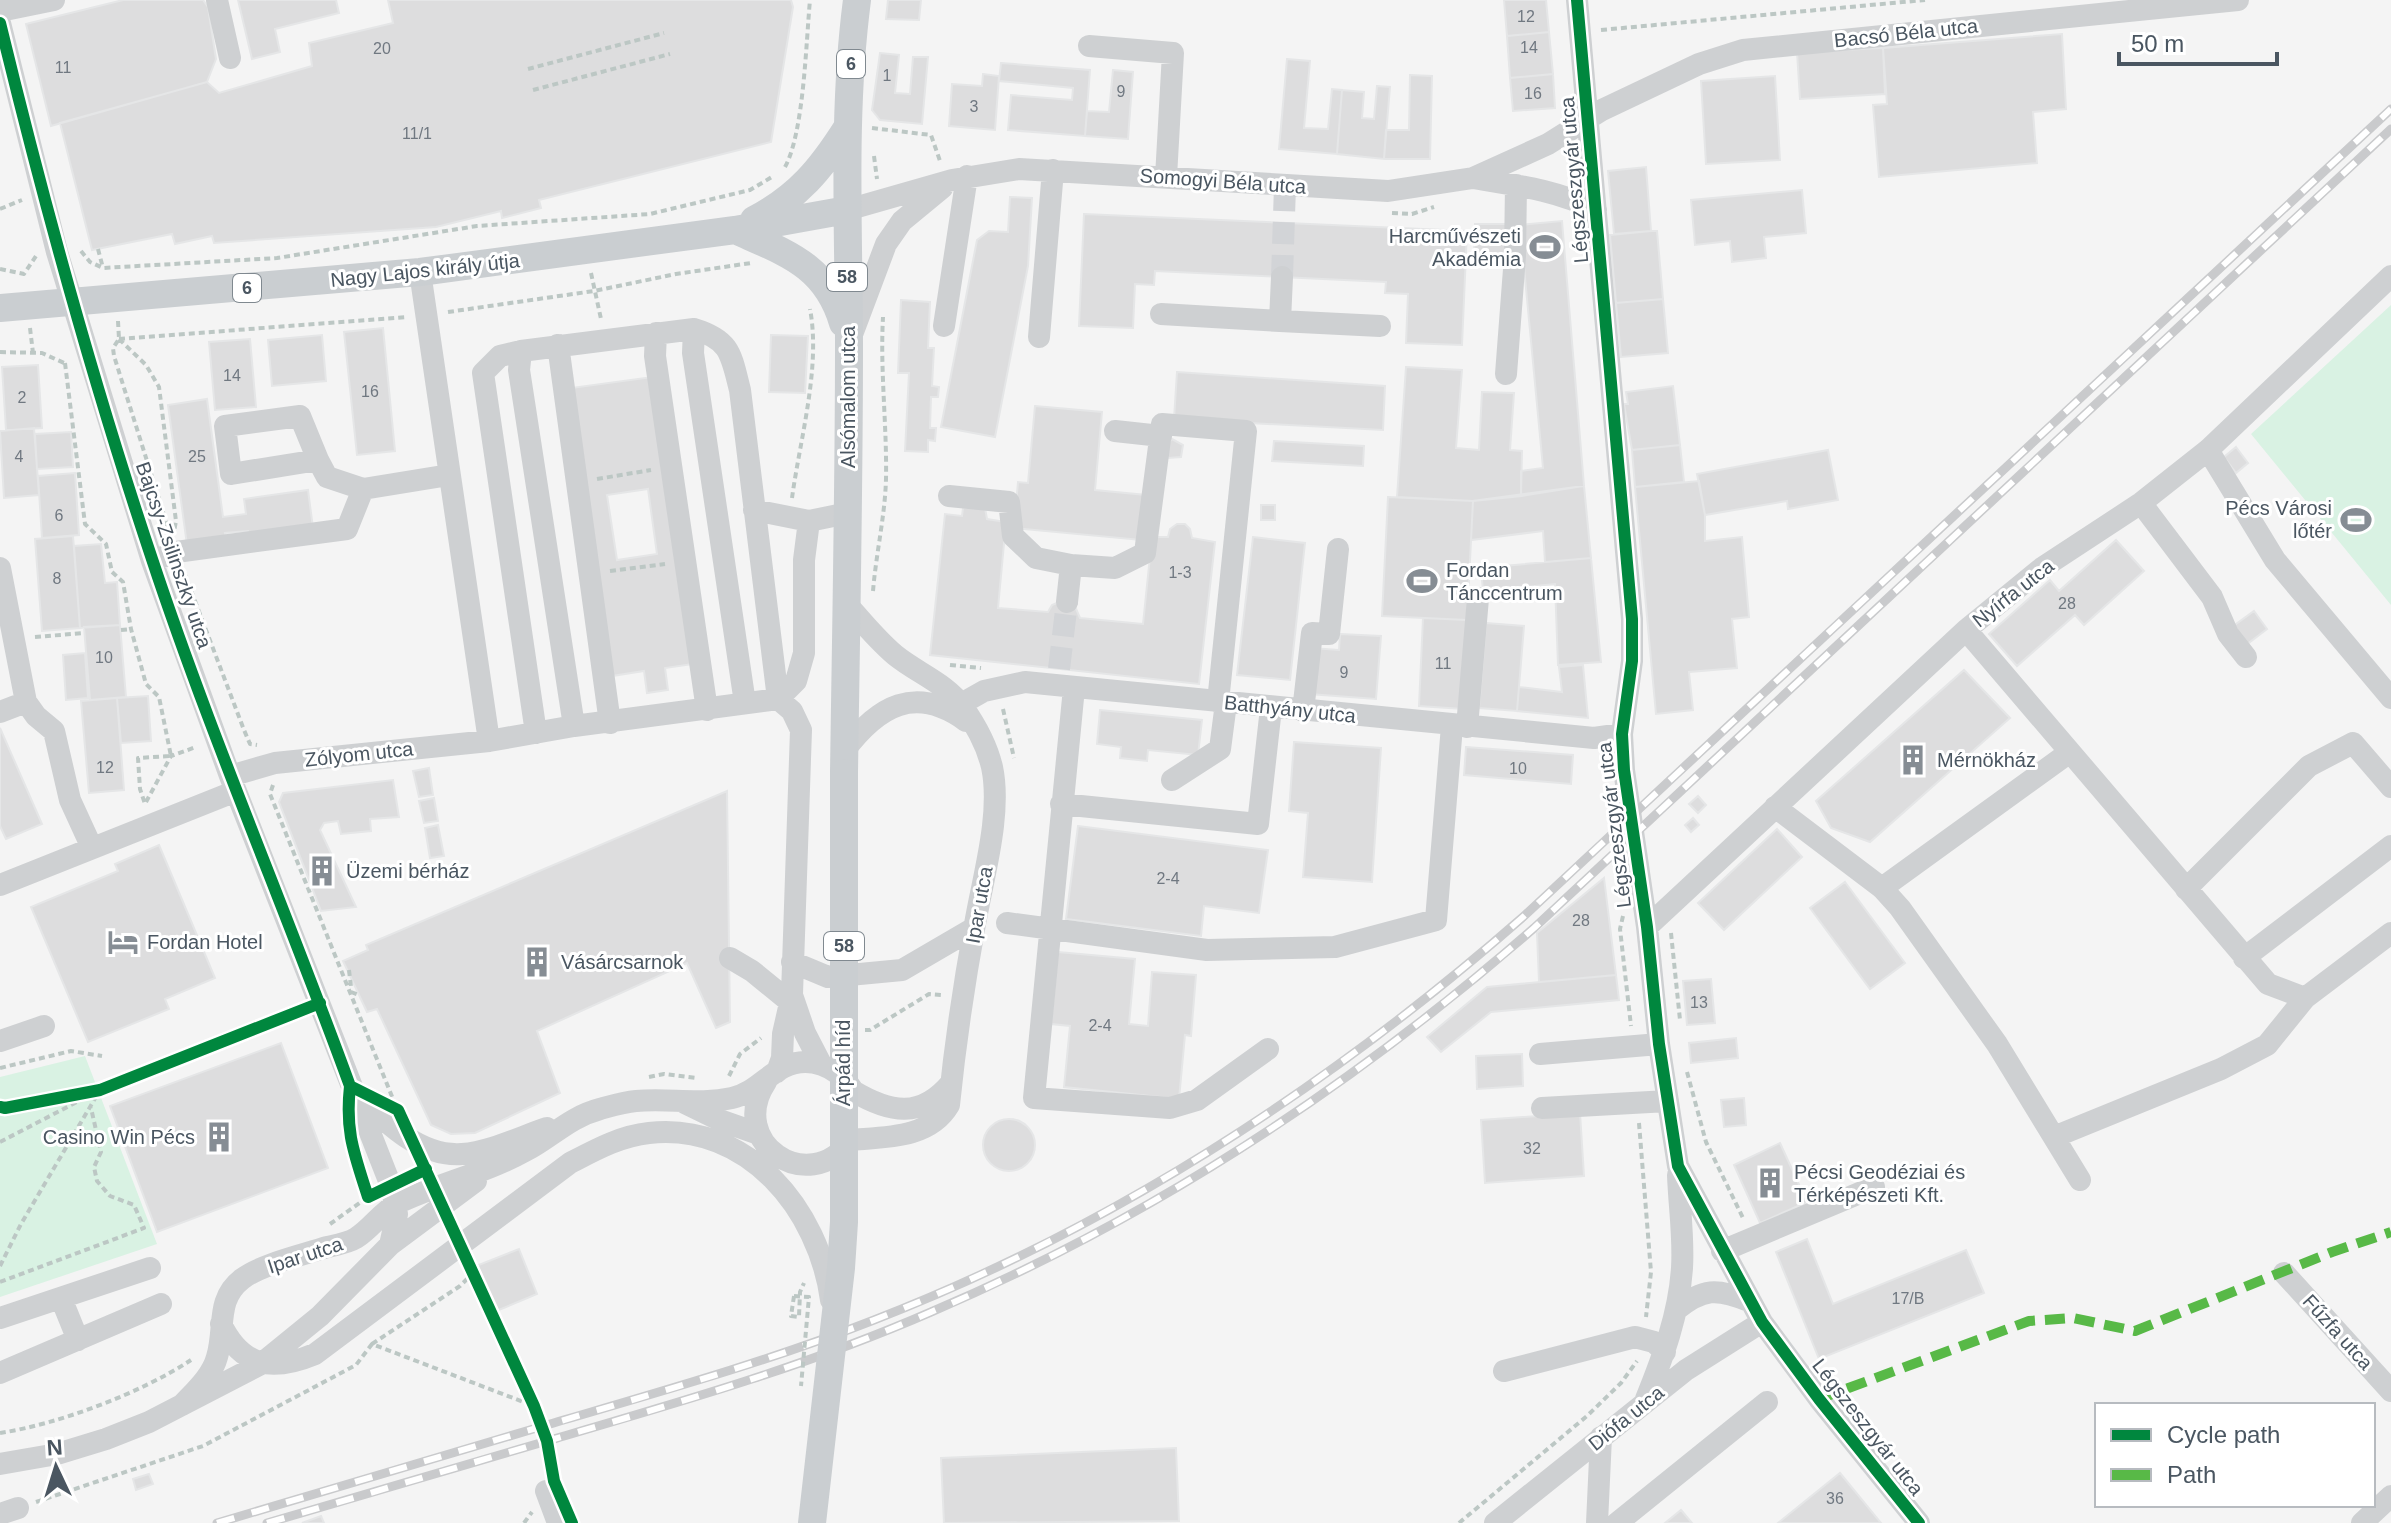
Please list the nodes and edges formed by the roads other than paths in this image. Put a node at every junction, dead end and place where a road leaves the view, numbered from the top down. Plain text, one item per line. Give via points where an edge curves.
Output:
1 (54, 0) edge
2 (217, 0) edge
3 (857, 0) edge
4 (1577, 0) edge
5 (2238, 0) edge
6 (0, 11) edge
7 (0, 23) edge
8 (1089, 46) dead end
9 (230, 58) dead end
10 (1589, 118) junction
11 (863, 125) junction
12 (1053, 170) junction
13 (957, 172) junction
14 (1166, 177) junction
15 (1473, 178) junction
16 (1516, 185) junction
17 (847, 210) junction
18 (1596, 210) junction
19 (735, 230) junction
20 (420, 272) junction
21 (2391, 276) edge
22 (1282, 277) tunnel mouth
23 (73, 302) junction
24 (0, 308) edge
25 (1161, 314) dead end
26 (1280, 321) junction
27 (944, 326) dead end
28 (1380, 326) dead end
29 (694, 329) junction
30 (656, 333) junction
31 (1039, 337) dead end
32 (849, 343) junction
33 (558, 345) junction
34 (521, 351) junction
35 (1506, 374) dead end
36 (1115, 431) dead end
37 (1161, 436) junction
38 (2208, 450) junction
39 (318, 460) dead end
40 (449, 475) junction
41 (363, 489) junction
42 (949, 496) dead end
43 (2141, 503) junction
44 (754, 510) junction
45 (848, 513) junction
46 (809, 521) junction
47 (1338, 549) dead end
48 (152, 561) junction
49 (1071, 565) junction
50 (0, 568) edge
51 (1478, 598) dead end
52 (859, 600) junction
53 (1067, 602) tunnel mouth
54 (1966, 630) junction
55 (2246, 657) dead end
56 (1063, 681) junction
57 (2391, 698) edge
58 (778, 699) junction
59 (26, 702) junction
60 (745, 703) junction
61 (1222, 703) junction
62 (961, 704) junction
63 (1271, 708) junction
64 (707, 710) junction
65 (1303, 711) junction
66 (0, 712) edge
67 (610, 723) junction
68 (574, 726) junction
69 (1460, 726) junction
70 (977, 729) junction
71 (536, 733) junction
72 (1622, 734) junction
73 (489, 741) junction
74 (2070, 752) junction
75 (844, 762) junction
76 (1172, 780) dead end
77 (233, 783) junction
78 (2391, 787) edge
79 (1061, 804) junction
80 (1775, 807) junction
81 (2391, 846) edge
82 (92, 848) junction
83 (0, 885) edge
84 (1882, 888) junction
85 (2186, 889) junction
86 (1007, 923) dead end
87 (1049, 927) junction
88 (1647, 927) junction
89 (974, 928) junction
90 (2391, 933) edge
91 (752, 948) dead end
92 (730, 958) dead end
93 (2244, 958) junction
94 (792, 962) junction
95 (752, 971) junction
96 (791, 998) junction
97 (2305, 998) junction
98 (44, 1026) dead end
99 (0, 1041) edge
100 (1659, 1044) junction
101 (1268, 1049) dead end
102 (1540, 1054) dead end
103 (821, 1064) junction
104 (771, 1077) junction
105 (951, 1083) junction
106 (350, 1086) junction
107 (853, 1091) junction
108 (1668, 1101) junction
109 (684, 1103) junction
110 (1542, 1108) dead end
111 (521, 1112) dead end
112 (567, 1122) junction
113 (759, 1134) junction
114 (525, 1135) junction
115 (2054, 1137) junction
116 (850, 1140) junction
117 (497, 1166) junction
118 (1678, 1166) junction
119 (2080, 1180) dead end
120 (1874, 1187) dead end
121 (393, 1195) junction
122 (390, 1245) junction
123 (1722, 1251) junction
124 (150, 1268) dead end
125 (2284, 1273) dead end
126 (61, 1298) junction
127 (1749, 1301) junction
128 (161, 1304) dead end
129 (1676, 1310) junction
130 (0, 1318) edge
131 (834, 1322) junction
132 (1762, 1322) junction
133 (221, 1324) junction
134 (78, 1340) junction
135 (1665, 1352) junction
136 (261, 1364) junction
137 (1504, 1371) dead end
138 (0, 1373) edge
139 (2391, 1391) edge
140 (1644, 1402) junction
141 (1767, 1402) dead end
142 (182, 1405) junction
143 (1601, 1437) junction
144 (0, 1464) edge
145 (546, 1491) dead end
146 (2391, 1496) edge
147 (558, 1523) edge
148 (812, 1523) edge
149 (1495, 1523) edge
150 (1597, 1523) edge
151 (1617, 1523) edge
152 (1919, 1523) edge
153 (2362, 1523) edge

1 - 6 street
2 - 9 street
3 - 11 main road, Alsómalom utca / 6 via 851,44
4 - 10 street, Légszeszgyár utca
5 - 10 street, Bacsó Béla utca via 1743,50 1699,64
7 - 23 street, Bajcsy-Zsilinszky utca
8 - 14 street via 1173,53
10 - 15 street, Somogyi Béla utca via 1548,144
10 - 18 street, Légszeszgyár utca
11 - 17 main road, Alsómalom utca / 6
11 - 19 main road, 6 via 802,188
12 - 13 street, Somogyi Béla utca
12 - 14 street, Somogyi Béla utca
12 - 31 street
13 - 17 street, Somogyi Béla utca
13 - 27 street
13 - 32 street via 893,232
14 - 15 street, Somogyi Béla utca via 1388,191
15 - 16 street
16 - 18 street
16 - 35 street
17 - 19 main road, Nagy Lajos király útja / 6
17 - 32 main road, Alsómalom utca / 58
18 - 72 street, Légszeszgyár utca via 1632,619
19 - 20 main road, Nagy Lajos király útja / 6
19 - 32 main road via 810,267 839,310
20 - 23 main road, Nagy Lajos király útja / 6
20 - 40 street
21 - 38 street, Nyírfa utca
22 - 26 street
23 - 24 main road, Nagy Lajos király útja / 6
23 - 48 street, Bajcsy-Zsilinszky utca
25 - 26 street
26 - 28 street
29 - 30 street
29 - 44 street via 714,335 732,359
29 - 60 street via 693,353
30 - 33 street
30 - 64 street via 655,356
32 - 45 main road, Alsómalom utca / 58
33 - 34 street
33 - 67 street
34 - 68 street via 519,370
34 - 71 street via 500,356 483,373
36 - 37 street
37 - 49 street via 1145,553 1115,568
37 - 61 street via 1162,424 1246,431
38 - 43 street, Nyírfa utca
38 - 57 street via 2275,560
39 - 41 street via 327,477
40 - 41 street
40 - 73 street
41 - 48 street via 347,529 176,552
42 - 49 street via 1009,502 1013,536 1036,558
43 - 54 street, Nyírfa utca via 2042,568
43 - 55 street via 2212,597 2228,634
44 - 46 street
44 - 58 street
45 - 46 street
45 - 52 main road, Alsómalom utca / 58
46 - 58 street via 804,653 796,681
47 - 65 street via 1329,634 1312,633
48 - 77 street, Bajcsy-Zsilinszky utca
49 - 53 street
50 - 59 street
51 - 69 street
52 - 62 street, Ipar utca via 873,634
52 - 75 main road, Árpád híd / 58
54 - 74 street
54 - 80 street, Nyírfa utca
56 - 61 street, Batthyány utca
56 - 62 street, Batthyány utca via 997,687
56 - 79 street
58 - 60 street, Zólyom utca
58 - 94 street via 792,711 801,730
59 - 66 street
59 - 82 street via 54,731 70,800
60 - 64 street, Zólyom utca
61 - 63 street, Batthyány utca
61 - 76 street via 1220,749
62 - 70 street, Ipar utca
63 - 65 street, Batthyány utca
63 - 79 street via 1258,824
64 - 67 street, Zólyom utca
65 - 69 street, Batthyány utca
67 - 68 street, Zólyom utca
68 - 71 street, Zólyom utca
69 - 72 street, Batthyány utca via 1594,738
69 - 87 street via 1436,920 1335,947 1207,950
70 - 75 street via 940,705 915,701 870,721
70 - 89 street, Ipar utca via 992,767 995,794
71 - 73 street, Zólyom utca
72 - 88 street, Légszeszgyár utca
73 - 77 street, Zólyom utca via 275,763
74 - 84 street
74 - 85 street
75 - 131 main road, Árpád híd / 58, bridge via 844,1222
77 - 82 street, Zólyom utca via 150,814
77 - 106 street, Bajcsy-Zsilinszky utca
78 - 85 street via 2353,743 2309,766
79 - 87 street
80 - 84 street
80 - 88 street, Nyírfa utca
81 - 93 street
82 - 83 street, Zólyom utca
84 - 115 street via 1997,1044
85 - 93 street
86 - 87 street
87 - 101 street via 1034,1098 1170,1108 1197,1100
88 - 100 street, Légszeszgyár utca
89 - 94 street via 902,970 828,977
89 - 105 street, Ipar utca
90 - 97 street
91 - 95 street
92 - 95 street
93 - 97 street via 2268,984
94 - 96 street
95 - 96 street
96 - 103 street
96 - 104 street via 782,1058
97 - 115 street via 2267,1045
98 - 99 street
100 - 102 street
100 - 108 street, Légszeszgyár utca
103 - 104 street, Ipar utca via 798,1063
103 - 107 street via 843,1077
104 - 109 street, Ipar utca via 736,1097
104 - 113 street via 755,1107
105 - 107 street via 925,1105 897,1110
105 - 116 street, Ipar utca via 949,1105 931,1124 907,1134
106 - 114 street via 389,1127 432,1152 462,1154
106 - 121 street, Bajcsy-Zsilinszky utca
107 - 116 street via 858,1116
108 - 110 street
108 - 118 street, Légszeszgyár utca
109 - 112 street, Ipar utca via 635,1101
109 - 113 street, Ipar utca
111 - 114 street
112 - 114 street
112 - 117 street, Ipar utca
113 - 116 street, Ipar utca via 778,1156 807,1165 832,1158
115 - 119 street
117 - 121 street, Ipar utca
117 - 122 street, Ipar utca
118 - 123 street, Légszeszgyár utca
118 - 129 street via 1682,1267
120 - 123 street
121 - 122 street, Bajcsy-Zsilinszky utca via 397,1214
121 - 133 street, Ipar utca via 354,1239 244,1277 225,1299
122 - 136 street, Ipar utca via 320,1316
123 - 127 street, Légszeszgyár utca
124 - 126 street
125 - 139 street, Fűzfa utca
126 - 130 street
126 - 134 street
127 - 129 street via 1713,1291 1694,1295
127 - 132 street, Légszeszgyár utca
128 - 134 street
129 - 135 street
131 - 136 street, bridge via 818,1244 771,1175 727,1145 699,1136 650,1133 595,1150 535,1187 315,1354
131 - 148 main road, Árpád híd / 58, bridge
132 - 140 street, Diófa utca
132 - 152 street, Légszeszgyár utca
133 - 136 street via 236,1348
133 - 142 street, Ipar utca via 213,1368
134 - 138 street
135 - 137 street via 1654,1342 1635,1337
135 - 140 street
136 - 142 street, Ipar utca
140 - 143 street, Diófa utca
141 - 151 street
142 - 144 street, Ipar utca via 106,1439
143 - 149 street, Diófa utca
143 - 150 street
145 - 147 street
146 - 153 street

